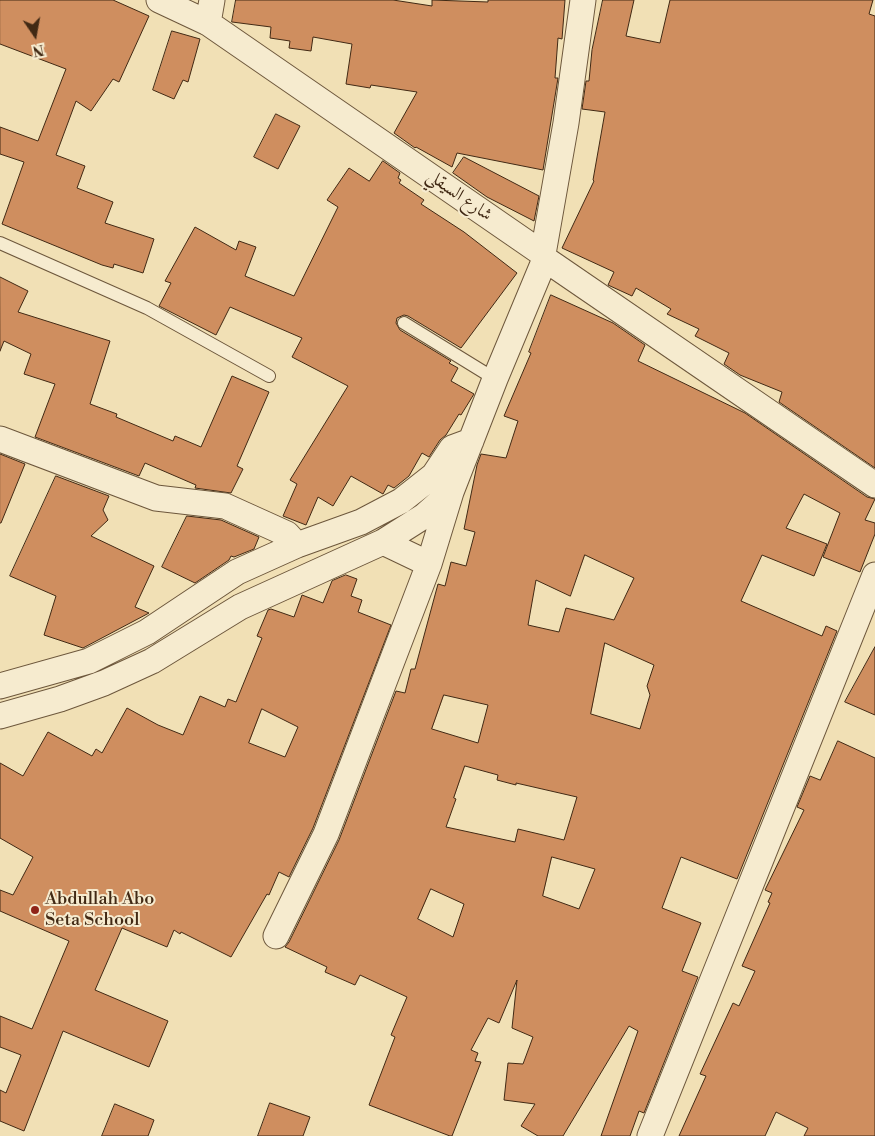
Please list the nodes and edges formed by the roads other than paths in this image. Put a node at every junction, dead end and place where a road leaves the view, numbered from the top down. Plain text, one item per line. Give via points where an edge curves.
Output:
1 (158, 0) edge
2 (584, 0) edge
3 (210, 11) edge
4 (0, 244) edge
5 (544, 256) junction
6 (404, 323) dead end
7 (269, 376) dead end
8 (495, 379) junction
9 (0, 439) edge
10 (471, 440) junction
11 (875, 485) edge
12 (451, 492) junction
13 (383, 542) junction
14 (297, 545) junction
15 (429, 564) junction
16 (875, 575) edge
17 (0, 686) edge
18 (0, 716) edge
19 (276, 936) dead end
20 (650, 1136) edge

1 - 3 street, شارع السيقلي
2 - 5 street
3 - 5 street, شارع السيقلي
4 - 7 lane via 147,308
5 - 8 street
5 - 11 street, شارع السيقلي
6 - 8 lane
8 - 10 street
9 - 14 street via 156,498 225,506 287,534
10 - 12 street
10 - 14 street via 452,448 434,475 401,501 361,522
12 - 13 street via 424,516
12 - 15 street
13 - 15 street
13 - 18 street via 240,607 152,661 60,699
14 - 17 street via 237,572 147,632 88,661
15 - 19 street via 326,834
16 - 20 street

